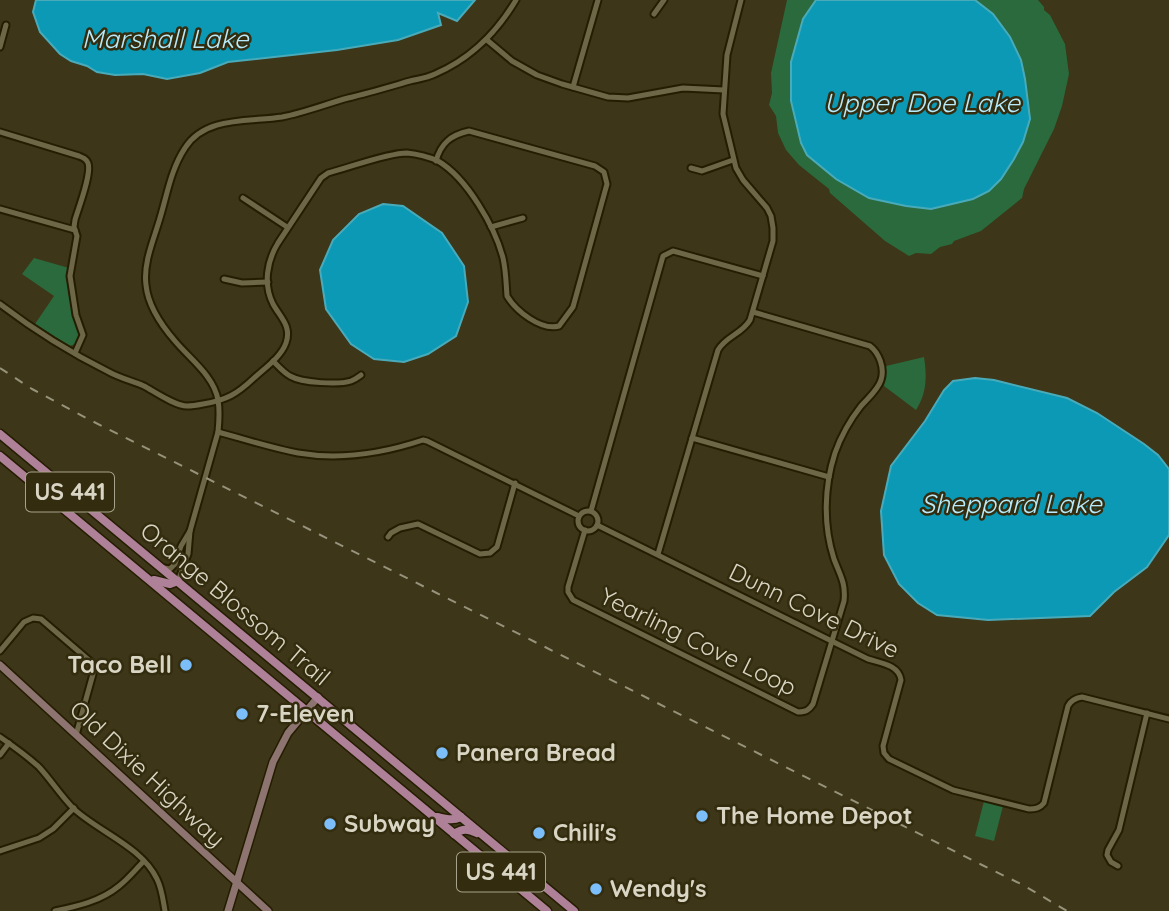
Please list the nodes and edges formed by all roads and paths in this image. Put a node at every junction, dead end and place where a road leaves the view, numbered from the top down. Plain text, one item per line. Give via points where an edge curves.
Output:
1 (516, 0) edge
2 (598, 0) edge
3 (664, 0) edge
4 (741, 0) edge
5 (654, 15) dead end
6 (6, 25) dead end
7 (487, 40) junction
8 (0, 47) edge
9 (573, 87) junction
10 (724, 90) junction
11 (0, 132) edge
12 (733, 160) junction
13 (436, 161) junction
14 (691, 168) dead end
15 (243, 198) dead end
16 (0, 209) edge
17 (523, 218) dead end
18 (287, 227) junction
19 (491, 227) junction
20 (75, 230) junction
21 (763, 276) junction
22 (224, 279) dead end
23 (268, 282) junction
24 (0, 304) edge
25 (753, 312) junction
26 (75, 353) junction
27 (273, 362) junction
28 (360, 375) dead end
29 (219, 401) junction
30 (218, 432) junction
31 (0, 434) edge
32 (692, 438) junction
33 (0, 456) edge
34 (829, 477) junction
35 (515, 483) junction
36 (590, 511) junction
37 (579, 516) junction
38 (597, 525) junction
39 (585, 530) junction
40 (190, 531) junction
41 (388, 537) dead end
42 (658, 554) junction
43 (161, 567) junction
44 (147, 578) junction
45 (178, 581) junction
46 (173, 600) junction
47 (200, 600) junction
48 (832, 641) junction
49 (0, 651) edge
50 (0, 665) edge
51 (318, 697) junction
52 (306, 711) junction
53 (1147, 713) junction
54 (1169, 719) edge
55 (76, 735) junction
56 (0, 737) edge
57 (9, 743) junction
58 (0, 755) edge
59 (74, 808) junction
60 (432, 815) junction
61 (461, 817) junction
62 (454, 834) junction
63 (483, 835) junction
64 (0, 851) edge
65 (144, 862) junction
66 (1118, 866) dead end
67 (237, 883) junction
68 (55, 911) edge
69 (165, 911) edge
70 (228, 911) edge
71 (268, 911) edge
72 (547, 911) edge
73 (574, 911) edge

1 - 7 street
2 - 9 street
3 - 5 street
4 - 10 street via 727,55
6 - 8 street
7 - 9 street via 525,68
7 - 29 street via 435,74 285,116 226,122 186,145 147,264 146,285 163,325 213,385
9 - 10 street via 617,98 683,88
10 - 12 street via 723,114
11 - 20 street via 87,162
12 - 14 street via 702,171
12 - 21 street via 771,216 774,237
13 - 18 street via 400,154 328,173
13 - 19 street via 468,191
13 - 19 street via 448,139 469,131 604,172 607,184 572,307 556,327 535,321 510,301
15 - 18 street
16 - 20 street
17 - 19 street
18 - 23 street via 271,257
20 - 26 street via 71,276 83,335
21 - 25 street
21 - 36 street via 673,251 663,256
22 - 23 street
23 - 27 street via 288,332
24 - 26 street
25 - 32 street via 745,328 718,350
25 - 34 street via 870,346 877,354 879,386 842,436
26 - 29 street via 184,406
27 - 28 street via 299,379 347,382
27 - 29 street via 238,392
29 - 30 street
30 - 35 street via 299,453 344,456 423,440
30 - 40 street
31 - 43 main road, Orange Blossom Trail / US 441
32 - 34 street
32 - 42 street
33 - 44 main road, Orange Blossom Trail / US 441
34 - 48 street via 826,519 845,593
35 - 37 street
35 - 41 street via 497,547 490,553 480,554 418,524
36 - 37 street
36 - 38 street via 596,515
37 - 39 street via 578,524
38 - 39 street
38 - 42 street, Dunn Cove Drive
39 - 48 street, Yearling Cove Loop via 568,587 570,597 798,712 813,704
40 - 43 street via 173,568
40 - 45 street
42 - 48 street, Dunn Cove Drive
43 - 45 main road, Orange Blossom Trail / US 441
44 - 45 main road via 170,584
44 - 46 main road, Orange Blossom Trail / US 441
45 - 47 main road, Orange Blossom Trail / US 441
46 - 47 main road via 182,595
46 - 52 main road, Orange Blossom Trail / US 441
47 - 51 main road, Orange Blossom Trail / US 441
48 - 53 street, Dunn Cove Drive via 900,673 883,746 886,756 953,790 1030,809 1045,803 1073,700 1082,697
49 - 55 street via 24,622 33,618 41,619 91,662 93,674
50 - 55 street, Old Dixie Highway
51 - 52 street
51 - 61 main road, Orange Blossom Trail / US 441
52 - 60 main road, Orange Blossom Trail / US 441
52 - 67 street via 273,762
53 - 54 street, Dunn Cove Drive
53 - 66 street via 1119,830 1107,855
55 - 67 street, Old Dixie Highway
56 - 57 street
57 - 58 street
57 - 59 street via 39,768
59 - 64 street via 39,838
59 - 65 street
60 - 61 main road via 448,820
60 - 62 main road, Orange Blossom Trail / US 441
61 - 63 main road, Orange Blossom Trail / US 441
62 - 63 main road via 469,829
62 - 72 main road, Orange Blossom Trail / US 441
63 - 73 main road, Orange Blossom Trail / US 441
65 - 68 street via 100,898
65 - 69 street via 157,878
67 - 70 street
67 - 71 street, Old Dixie Highway

